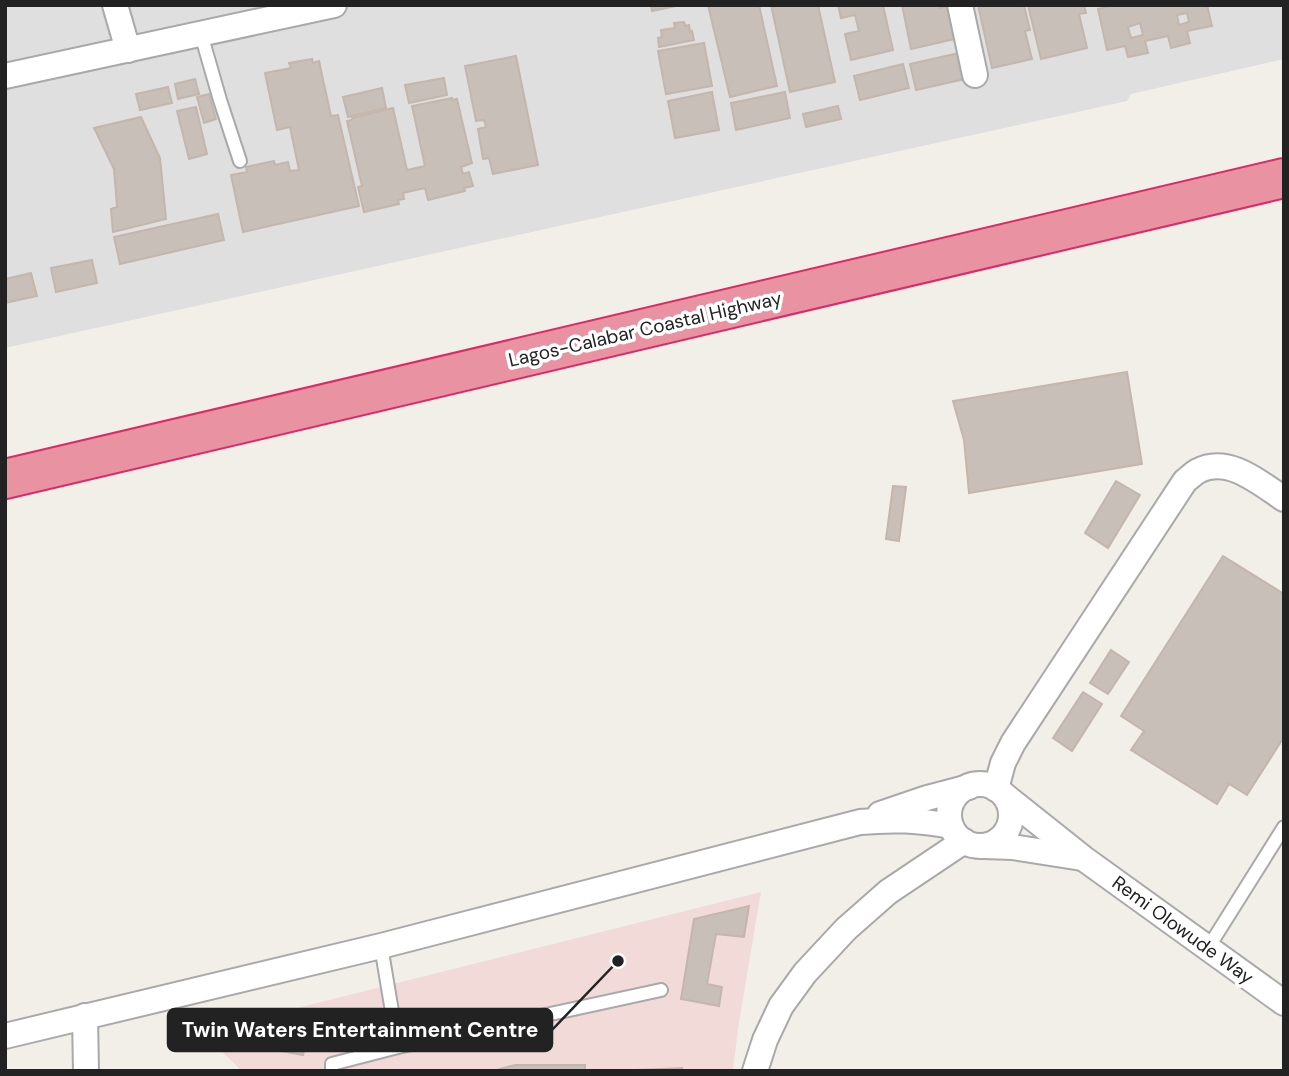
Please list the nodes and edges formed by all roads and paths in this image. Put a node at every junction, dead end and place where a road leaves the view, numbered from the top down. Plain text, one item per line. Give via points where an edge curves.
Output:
1 (116, 5) edge
2 (334, 5) edge
3 (960, 5) edge
4 (201, 34) junction
5 (128, 50) junction
6 (975, 75) dead end
7 (5, 76) edge
8 (240, 161) dead end
9 (1284, 178) edge
10 (5, 479) edge
11 (1284, 499) edge
12 (991, 790) junction
13 (860, 822) junction
14 (1284, 827) edge
15 (967, 838) junction
16 (1083, 858) junction
17 (381, 946) junction
18 (1208, 948) junction
19 (661, 990) dead end
20 (1284, 1003) edge
21 (85, 1016) junction
22 (5, 1036) edge
23 (398, 1048) junction
24 (86, 1071) edge
25 (332, 1071) edge
26 (755, 1071) edge

1 - 5 street
2 - 4 street
3 - 6 street
4 - 5 street
4 - 8 lane
5 - 7 street
9 - 10 highway, Lagos-Calabar Coastal Highway
11 - 12 street via 1231,468 1199,470 1185,481 1013,743
12 - 13 street via 902,805
12 - 15 street via 965,789 951,805 950,815
12 - 15 street via 1010,805 1008,830 992,844
12 - 16 street, Remi Olowude Way
13 - 15 street via 919,820
13 - 17 street
14 - 18 lane
15 - 16 street
15 - 26 street via 888,891 805,973 781,1006
16 - 18 street, Remi Olowude Way
17 - 21 street
17 - 23 lane
18 - 20 street, Remi Olowude Way
19 - 23 lane
21 - 22 street
21 - 24 street
23 - 25 lane via 332,1064

